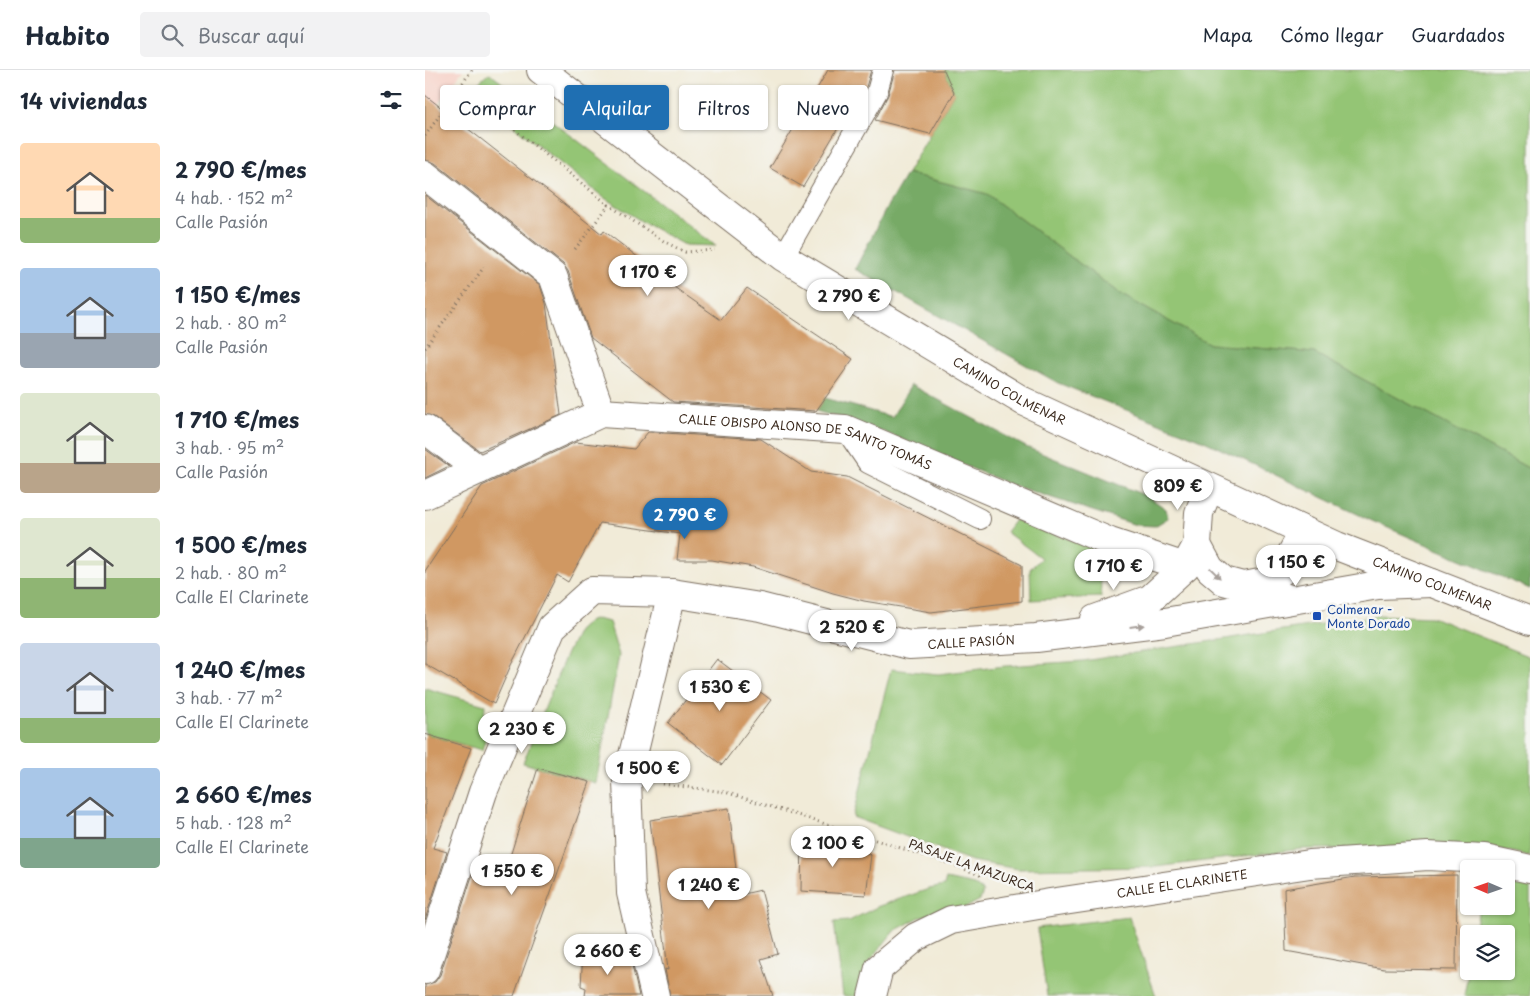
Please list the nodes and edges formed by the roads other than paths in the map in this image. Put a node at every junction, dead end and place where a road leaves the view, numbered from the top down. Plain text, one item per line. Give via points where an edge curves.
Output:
1 (541, 70) edge
2 (883, 70) edge
3 (425, 175) edge
4 (783, 257) junction
5 (601, 412) junction
6 (425, 429) edge
7 (845, 429) junction
8 (479, 470) junction
9 (1209, 488) junction
10 (425, 495) edge
11 (980, 519) dead end
12 (1304, 531) junction
13 (1191, 556) junction
14 (1432, 583) junction
15 (1245, 586) junction
16 (672, 593) junction
17 (1293, 600) junction
18 (1530, 621) edge
19 (1036, 638) junction
20 (1530, 870) edge
21 (425, 970) edge
22 (655, 996) edge
23 (872, 996) edge

1 - 4 street, CAMINO COLMENAR
2 - 4 lane via 877,92
3 - 5 street via 553,276
4 - 9 street, CAMINO COLMENAR via 1023,401
5 - 7 street, CALLE OBISPO ALONSO DE SANTO TOMÁS
5 - 8 street, CALLE OBISPO ALONSO DE SANTO TOMÁS
6 - 8 street
7 - 11 lane via 868,463
7 - 13 street, CALLE OBISPO ALONSO DE SANTO TOMÁS via 1109,542
8 - 10 street, CALLE OBISPO ALONSO DE SANTO TOMÁS
9 - 12 street, CAMINO COLMENAR
9 - 13 street via 1199,513
12 - 14 street, CAMINO COLMENAR
12 - 15 street via 1282,571 1265,582
13 -> 15 street, CALLE PASIÓN via 1224,581
13 - 19 street, CALLE PASIÓN via 1151,599
14 - 17 street, CALLE PASIÓN via 1377,585
14 - 18 street, CAMINO COLMENAR
15 - 17 street, CALLE PASIÓN
16 - 19 street, CALLE PASIÓN via 760,607 909,645
16 - 21 street, CALLE PASIÓN via 592,591 551,627 483,792
16 - 22 street via 627,780 631,893
19 -> 17 street, CALLE PASIÓN via 1165,622
20 - 23 street, CALLE EL CLARINETE via 1484,859 1428,856 1310,864 951,920 916,936 879,968

